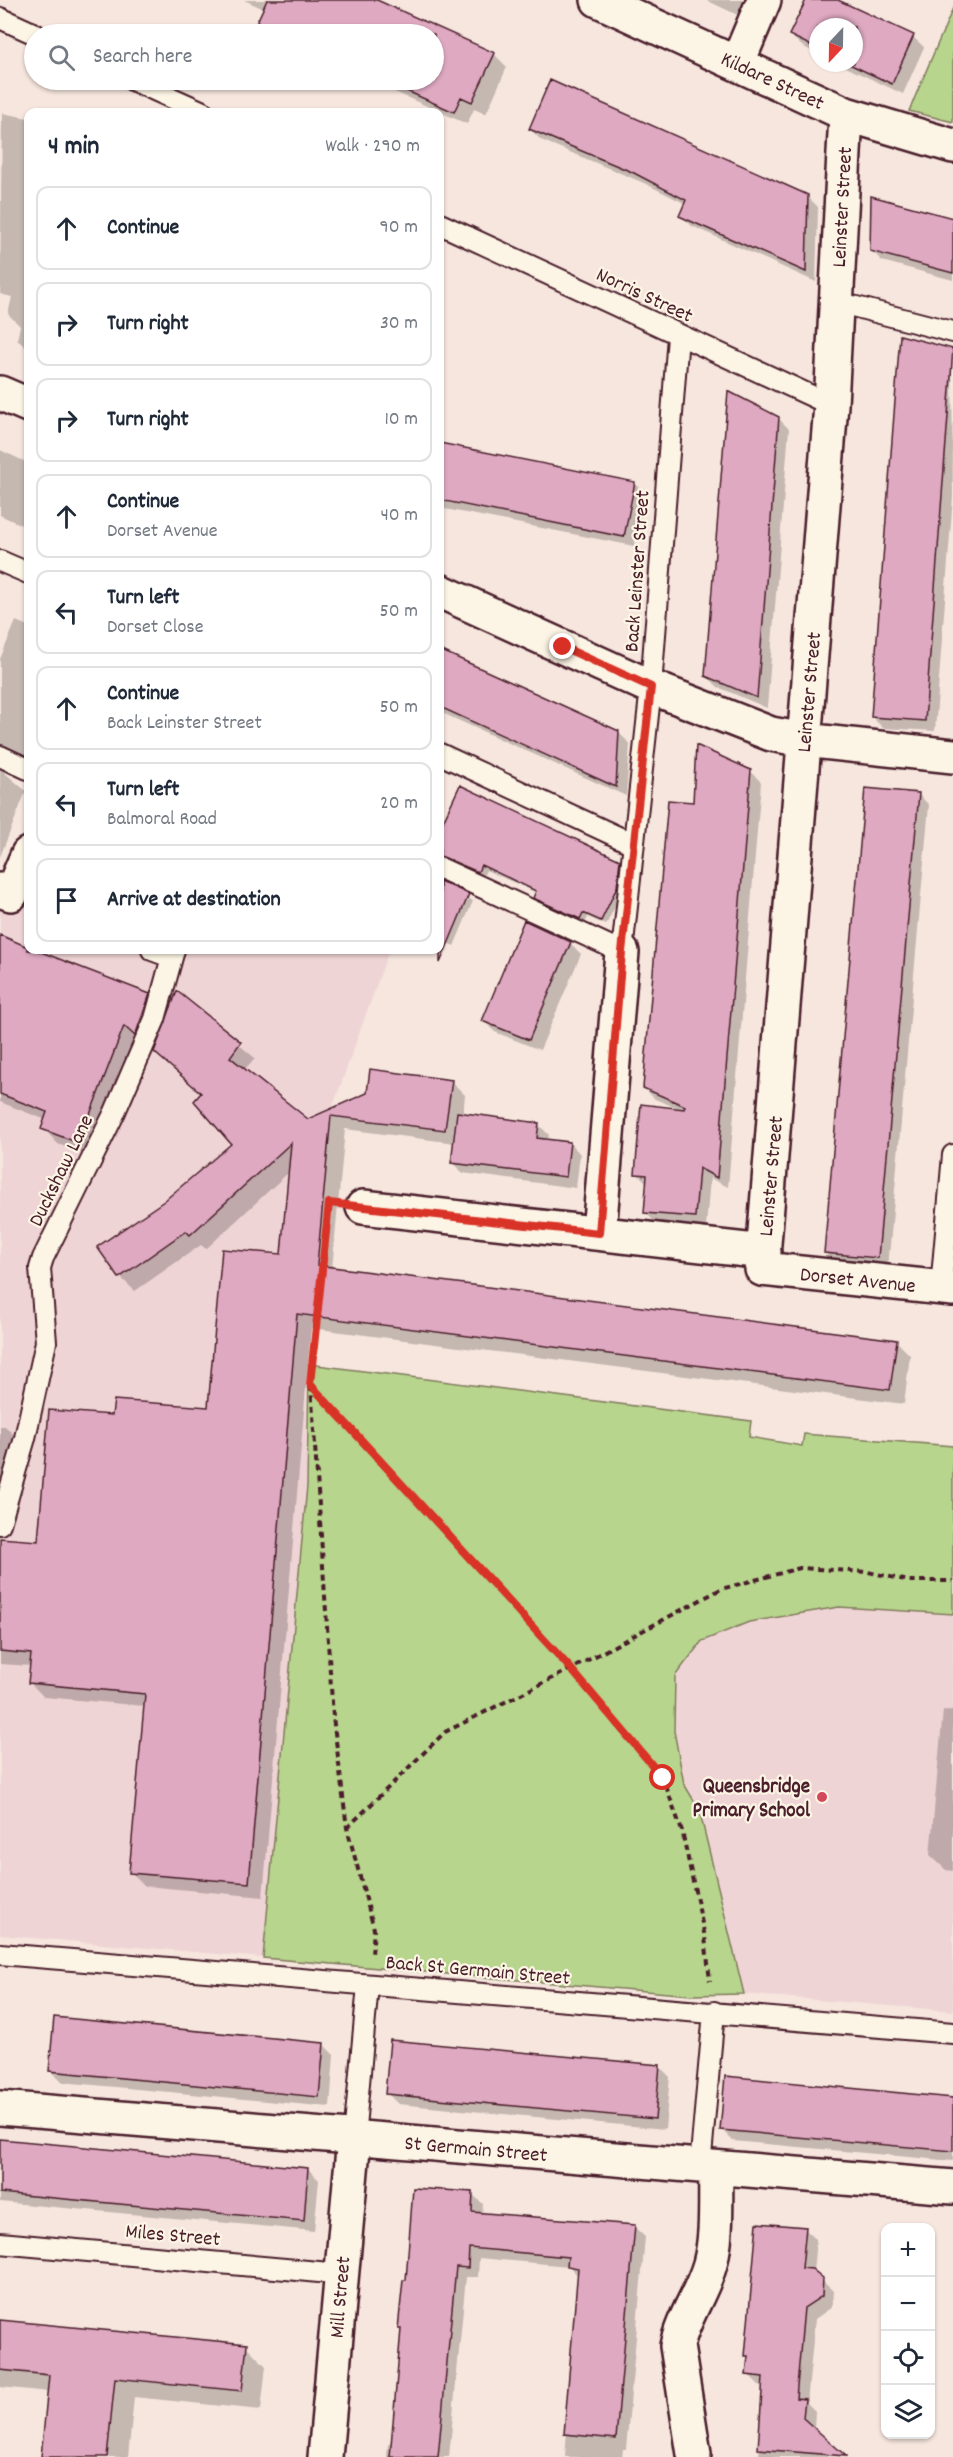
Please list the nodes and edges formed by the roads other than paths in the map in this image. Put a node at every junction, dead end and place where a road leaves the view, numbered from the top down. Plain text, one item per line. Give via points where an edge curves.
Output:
1 (598, 0) edge
2 (764, 0) edge
3 (0, 18) edge
4 (24, 29) edge
5 (736, 64) junction
6 (154, 90) edge
7 (194, 108) edge
8 (846, 114) junction
9 (953, 146) edge
10 (444, 226) edge
11 (837, 302) junction
12 (953, 332) edge
13 (678, 336) junction
14 (0, 393) edge
15 (24, 403) edge
16 (831, 405) junction
17 (0, 561) edge
18 (24, 571) edge
19 (444, 593) edge
20 (651, 687) junction
21 (804, 740) junction
22 (0, 756) edge
23 (444, 756) edge
24 (953, 756) edge
25 (24, 767) edge
26 (633, 844) junction
27 (24, 865) edge
28 (444, 870) edge
29 (13, 895) edge
30 (622, 952) junction
31 (172, 954) edge
32 (953, 1155) edge
33 (363, 1207) road end
34 (599, 1233) junction
35 (763, 1260) junction
36 (947, 1289) edge
37 (0, 1524) edge
38 (0, 1954) edge
39 (369, 1985) junction
40 (714, 2012) junction
41 (953, 2033) edge
42 (0, 2108) edge
43 (354, 2138) junction
44 (708, 2167) junction
45 (953, 2187) edge
46 (0, 2243) edge
47 (341, 2274) junction
48 (696, 2456) edge
49 (325, 2457) edge

1 - 5 street, Kildare Street
2 - 5 street
3 - 4 lane
5 - 8 street, Kildare Street
6 - 7 lane
8 - 9 street, Kildare Street
8 - 11 street, Leinster Street
10 - 13 lane, Norris Street
11 - 12 lane
11 - 16 street, Leinster Street
13 - 16 lane, Norris Street
13 - 20 lane, Back Leinster Street
14 - 15 street
16 - 21 street, Leinster Street
17 - 18 lane
19 - 20 street
20 - 21 street via 771,734
20 - 26 lane, Back Leinster Street
21 - 24 street
21 - 35 street, Leinster Street
22 - 25 lane
23 - 26 lane
26 - 30 lane, Back Leinster Street
27 - 29 street
28 - 30 lane
30 - 34 street
31 - 37 lane, Duckshaw Lane via 150,1030 114,1114 43,1258 40,1268 46,1342 25,1438
32 - 36 lane
33 - 34 street, Dorset Avenue
34 - 35 street, Dorset Avenue
35 - 36 street, Dorset Avenue
38 - 39 lane, Back St Germain Street
39 - 40 lane, Back St Germain Street
39 - 43 lane
40 - 41 lane, Back St Germain Street
40 - 44 lane
42 - 43 street, St Germain Street
43 - 44 street, St Germain Street
43 - 47 street, Mill Street
44 - 45 street, St Germain Street
44 - 48 street via 714,2245 677,2346
46 - 47 lane, Miles Street
47 - 49 street, Mill Street

